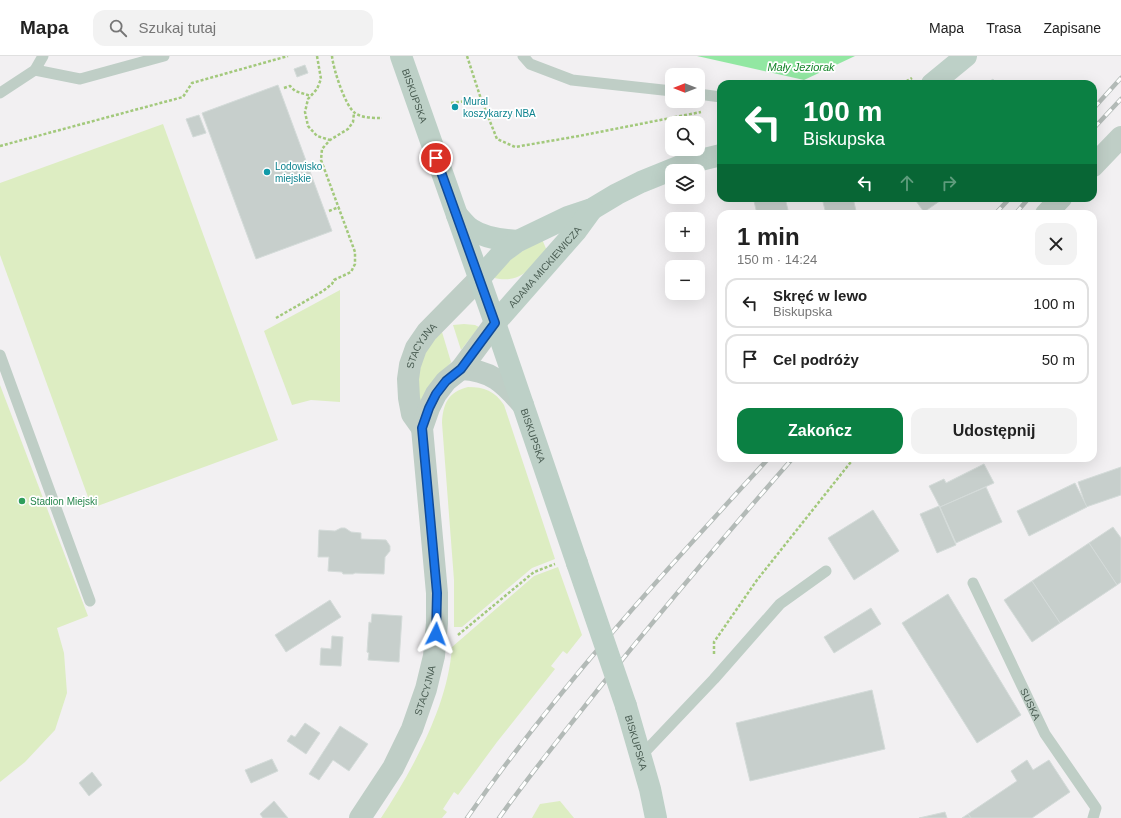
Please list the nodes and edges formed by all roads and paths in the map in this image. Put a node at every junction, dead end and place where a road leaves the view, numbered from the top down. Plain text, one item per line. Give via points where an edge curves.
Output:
1 (43, 56) edge
2 (164, 56) edge
3 (288, 56) edge
4 (317, 56) edge
5 (332, 56) edge
6 (401, 56) edge
7 (467, 56) edge
8 (522, 56) edge
9 (966, 56) edge
10 (35, 70) junction
11 (937, 80) edge
12 (284, 88) dead end
13 (665, 91) edge
14 (0, 93) edge
15 (705, 95) edge
16 (311, 96) junction
17 (717, 96) edge
18 (481, 99) junction
19 (451, 103) dead end
20 (708, 112) dead end
21 (354, 113) junction
22 (382, 118) dead end
23 (1121, 137) edge
24 (330, 140) junction
25 (0, 146) edge
26 (717, 157) edge
27 (1097, 162) edge
28 (1057, 202) edge
29 (339, 207) junction
30 (592, 209) junction
31 (329, 210) dead end
32 (1050, 210) edge
33 (456, 213) junction
34 (518, 241) junction
35 (479, 279) junction
36 (276, 318) dead end
37 (495, 323) junction
38 (0, 355) edge
39 (461, 369) junction
40 (523, 405) junction
41 (422, 428) junction
42 (851, 462) edge
43 (567, 563) junction
44 (826, 571) dead end
45 (974, 583) dead end
46 (90, 601) dead end
47 (455, 638) dead end
48 (714, 679) junction
49 (641, 756) junction
50 (360, 818) edge
51 (656, 818) edge
52 (1093, 818) edge

1 - 10 lane
2 - 10 lane via 80,79
3 - 25 path via 192,83 183,97
4 - 16 path via 321,79
5 - 21 path via 344,100
6 - 33 street, BISKUPSKA
7 - 18 path
8 - 13 lane via 530,64 572,80
9 - 11 street
10 - 14 lane
12 - 16 path via 290,86 295,91
15 - 17 lane
16 - 24 path via 305,112 308,126 317,136
18 - 19 path
18 - 20 path via 497,139 515,147
21 - 22 path via 369,118
21 - 24 path via 354,122 348,129
23 - 27 street
24 - 29 path via 322,149 321,160
26 - 30 street, ADAMA MICKIEWICZA via 648,178
28 - 32 street
29 - 31 path
29 - 36 path via 355,252 355,264 351,272 334,280 323,291
30 - 34 street, ADAMA MICKIEWICZA via 568,217
30 - 37 street, ADAMA MICKIEWICZA via 576,231
33 - 34 street via 470,229 481,234 500,240
33 - 35 street, BISKUPSKA
34 - 35 street, ADAMA MICKIEWICZA via 503,252
35 - 37 street, BISKUPSKA
35 - 41 street, STACYJNA via 416,348 408,379 409,398 412,414
37 - 39 street, STACYJNA
37 - 40 street, BISKUPSKA
38 - 46 lane
39 - 40 street via 487,373 508,387
39 - 41 street, STACYJNA via 446,381 436,394
40 - 43 street, BISKUPSKA
41 - 50 street, STACYJNA via 437,593 434,656 412,729 393,768
42 - 48 path via 757,580 714,642
43 - 47 path via 534,572
43 - 49 street, BISKUPSKA, bridge via 626,706
44 - 48 lane via 780,604
45 - 52 lane, SUSKA via 1044,734 1096,808
48 - 49 lane
49 - 51 street, BISKUPSKA

